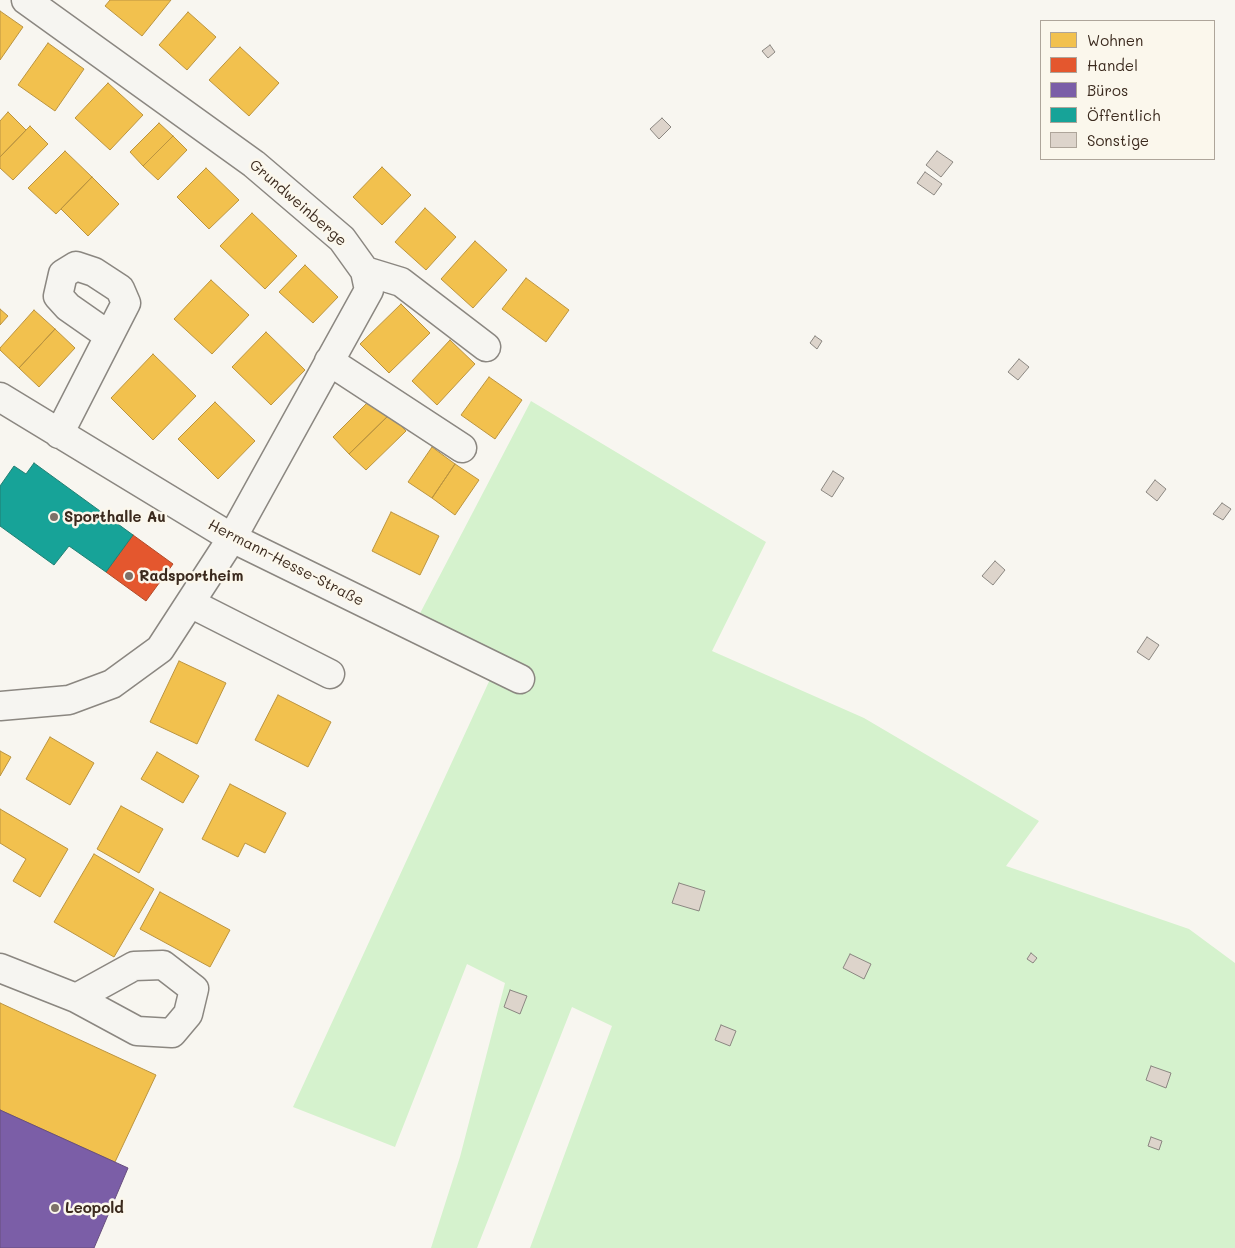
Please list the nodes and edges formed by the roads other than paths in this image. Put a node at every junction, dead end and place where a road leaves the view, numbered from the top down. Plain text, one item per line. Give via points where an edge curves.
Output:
1 (41, 4) edge
2 (365, 271) junction
3 (108, 335) dead end
4 (486, 347) dead end
5 (329, 361) junction
6 (0, 397) edge
7 (59, 434) junction
8 (462, 448) dead end
9 (232, 538) junction
10 (190, 603) junction
11 (330, 674) dead end
12 (520, 679) dead end
13 (0, 706) edge
14 (0, 968) edge
15 (76, 998) dead end

1 - 2 street, Grundweinberge via 254,164 342,239
2 - 4 street via 401,282
2 - 5 street via 369,290
3 - 7 street
5 - 8 street
5 - 9 street
6 - 7 street, Hermann-Hesse-Straße
7 - 9 street, Hermann-Hesse-Straße
9 - 10 street
9 - 12 street, Hermann-Hesse-Straße
10 - 11 street
10 - 13 street via 160,649 112,684 69,700
14 - 15 street

